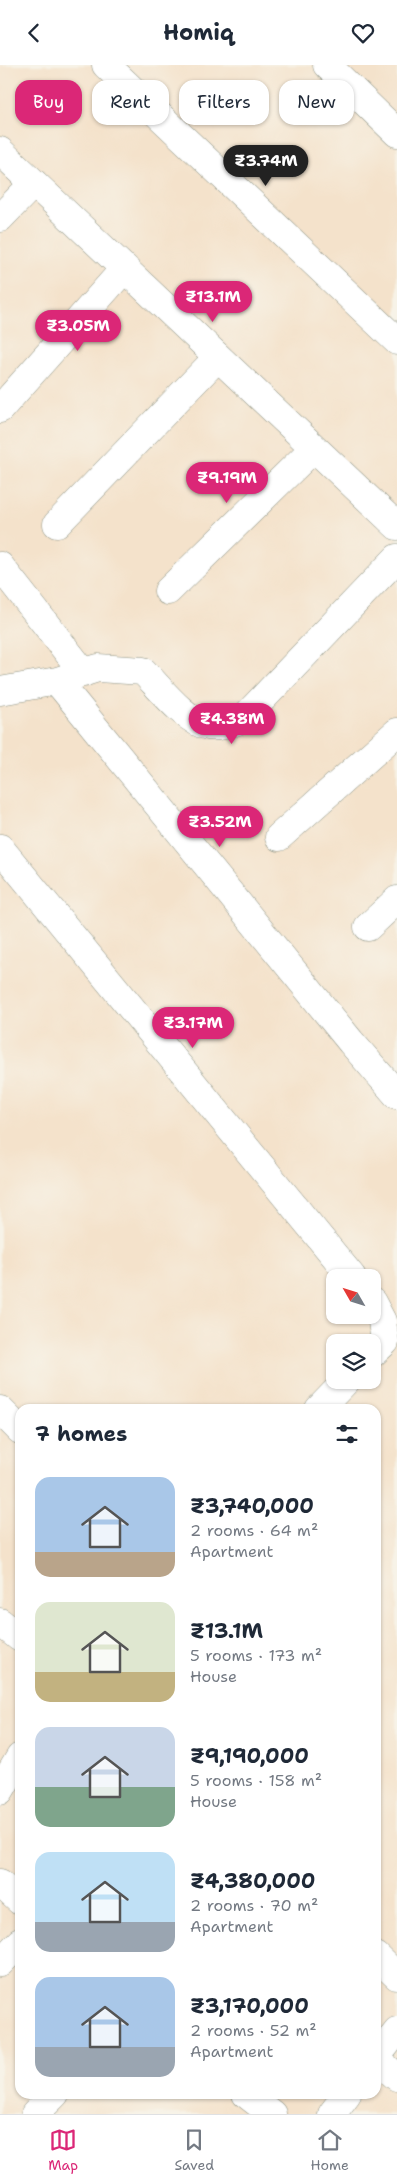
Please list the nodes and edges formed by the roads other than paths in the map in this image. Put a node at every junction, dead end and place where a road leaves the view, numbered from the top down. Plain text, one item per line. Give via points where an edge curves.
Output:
1 (106, 65) edge
2 (327, 65) edge
3 (397, 133) edge
4 (0, 151) edge
5 (34, 183) junction
6 (0, 218) edge
7 (125, 268) junction
8 (397, 341) edge
9 (218, 357) junction
10 (0, 409) edge
11 (314, 448) junction
12 (57, 524) dead end
13 (397, 527) edge
14 (397, 558) edge
15 (0, 566) edge
16 (168, 591) dead end
17 (84, 673) junction
18 (57, 681) junction
19 (0, 691) edge
20 (397, 732) edge
21 (279, 837) dead end
22 (0, 848) edge
23 (397, 900) edge
24 (368, 927) dead end
25 (397, 1095) edge
26 (345, 1269) edge
27 (381, 1319) edge
28 (385, 1351) edge
29 (338, 1389) edge
30 (324, 1404) edge
31 (0, 1410) edge
32 (15, 1425) edge
33 (0, 1623) edge
34 (15, 1634) edge
35 (15, 1766) edge
36 (0, 1791) edge
37 (0, 1883) edge
38 (15, 1896) edge
39 (15, 1947) edge
40 (381, 1961) edge
41 (0, 1963) edge
42 (397, 1976) edge
43 (397, 2031) edge
44 (381, 2052) edge
45 (381, 2063) edge
46 (397, 2077) edge
47 (50, 2099) edge
48 (252, 2099) edge
49 (343, 2099) edge
50 (35, 2114) edge
51 (272, 2114) edge
52 (332, 2114) edge

1 - 8 street
2 - 3 street
4 - 5 street
5 - 6 street
5 - 7 street
7 - 9 street
7 - 10 street
9 - 11 street
9 - 12 street
11 - 13 street
11 - 16 street
14 - 17 street via 243,719 210,727 194,721 143,671 98,669
15 - 17 street
17 - 18 street
18 - 19 street
18 - 25 street
20 - 21 street
22 - 26 street
23 - 24 street
27 - 28 street
29 - 30 street
31 - 32 street
33 - 34 street
35 - 36 street
37 - 38 street
39 - 41 street
40 - 42 street
43 - 44 street
45 - 46 street
47 - 50 street
48 - 51 street
49 - 52 street

